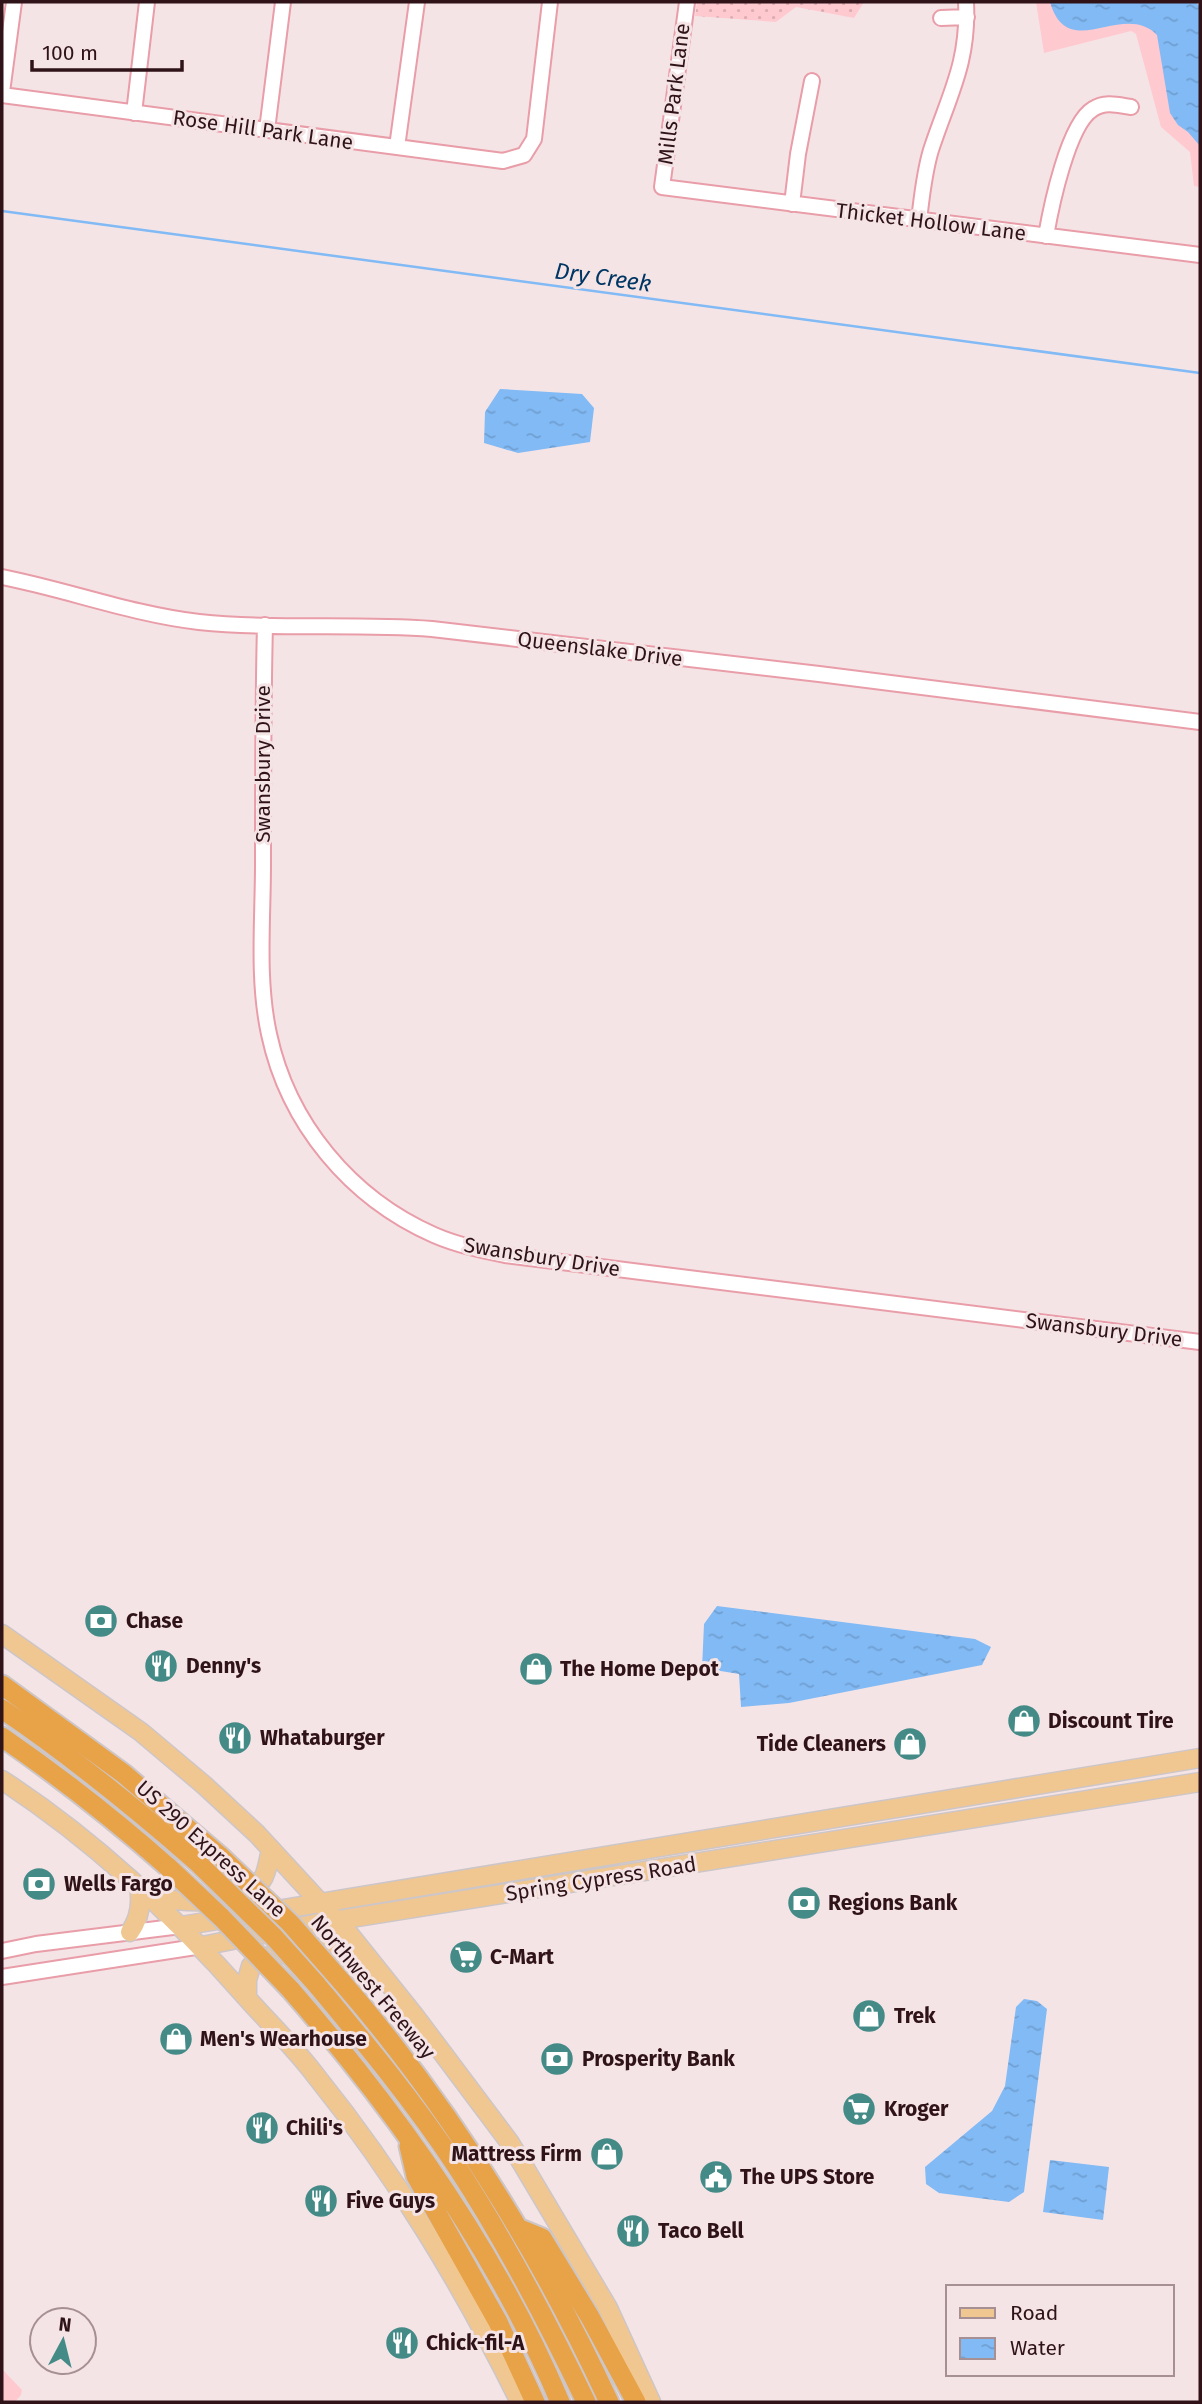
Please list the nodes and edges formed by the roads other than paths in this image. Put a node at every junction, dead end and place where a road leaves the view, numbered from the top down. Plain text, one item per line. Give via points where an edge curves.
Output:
1 (14, 2) edge
2 (147, 2) edge
3 (283, 2) edge
4 (417, 2) edge
5 (550, 2) edge
6 (687, 2) edge
7 (966, 2) edge
8 (967, 17) junction
9 (941, 18) dead end
10 (811, 81) dead end
11 (2, 94) edge
12 (1130, 107) dead end
13 (134, 113) junction
14 (267, 130) junction
15 (397, 147) junction
16 (662, 187) joint
17 (792, 204) junction
18 (919, 220) junction
19 (1046, 236) junction
20 (1200, 255) edge
21 (2, 577) edge
22 (265, 625) junction
23 (1200, 722) edge
24 (1200, 1342) edge
25 (2, 1634) edge
26 (2, 1685) edge
27 (2, 1709) edge
28 (2, 1737) edge
29 (1200, 1758) edge
30 (2, 1780) edge
31 (1062, 1780) junction
32 (1200, 1782) edge
33 (1062, 1805) junction
34 (873, 1812) junction
35 (878, 1834) junction
36 (271, 1849) junction
37 (629, 1852) junction
38 (635, 1874) junction
39 (143, 1892) junction
40 (204, 1901) junction
41 (319, 1903) junction
42 (336, 1921) junction
43 (181, 1926) junction
44 (130, 1932) junction
45 (202, 1946) junction
46 (2, 1951) edge
47 (377, 1971) junction
48 (2, 1977) edge
49 (247, 1998) junction
50 (406, 2134) junction
51 (520, 2229) junction
52 (520, 2402) edge
53 (535, 2402) edge
54 (560, 2402) edge
55 (586, 2402) edge
56 (609, 2402) edge
57 (636, 2402) edge
58 (651, 2402) edge

1 - 11 street
2 - 13 street
3 - 14 street
4 - 15 street
5 - 15 street, Rose Hill Park Lane via 534,139 524,155 503,161
6 - 16 street, Mills Park Lane
7 - 8 street
8 - 9 street
8 - 18 street via 957,81 931,150
10 - 17 street
11 - 13 street, Rose Hill Park Lane
12 - 19 street via 1108,103 1084,116 1064,162
13 - 14 street, Rose Hill Park Lane
14 - 15 street, Rose Hill Park Lane
16 - 17 street, Thicket Hollow Lane
17 - 18 street, Thicket Hollow Lane
18 - 19 street, Thicket Hollow Lane
19 - 20 street, Thicket Hollow Lane
21 - 22 street, Queenslake Drive via 165,617
22 - 23 street, Queenslake Drive via 432,629
22 - 24 street, Swansbury Drive via 262,933 268,1031 292,1104 331,1160 383,1206 446,1240 505,1255
25 - 36 main road via 141,1731
26 - 51 highway, Northwest Freeway, bridge via 124,1774 290,1923 430,2092
27 - 55 highway, US 290 Express Lane, bridge via 143,1815 274,1937 317,1984 375,2054 456,2166 538,2303
28 - 40 highway, bridge via 56,1775
29 - 31 main road, Spring Cypress Road
30 - 39 main road
31 - 33 main road
31 - 34 main road, Spring Cypress Road
32 - 33 main road, Spring Cypress Road
33 - 35 main road, Spring Cypress Road
34 - 35 main road
34 - 37 main road, Spring Cypress Road
35 - 38 main road, Spring Cypress Road
36 - 40 main road via 263,1879 247,1893
36 - 41 main road
37 - 38 main road
37 - 41 main road, Spring Cypress Road
38 - 42 main road, Spring Cypress Road
39 - 40 main road via 179,1902
39 - 43 main road
39 - 44 main road
40 - 50 highway, bridge via 351,2059
41 - 42 main road
41 - 43 main road, Spring Cypress Road
42 - 45 main road, Spring Cypress Road
42 - 47 main road
43 - 44 street, Spring Cypress Road
43 - 45 main road
44 - 46 street, Spring Cypress Road
45 - 48 street, Spring Cypress Road
45 - 49 main road
47 - 49 main road via 324,1948 259,1958 251,1966
47 - 58 main road via 515,2151 608,2308
49 - 52 main road via 314,2073 418,2215
50 - 53 highway via 416,2176 498,2322
50 - 54 highway via 467,2224
51 - 56 highway, Northwest Freeway
51 - 57 highway via 542,2238

